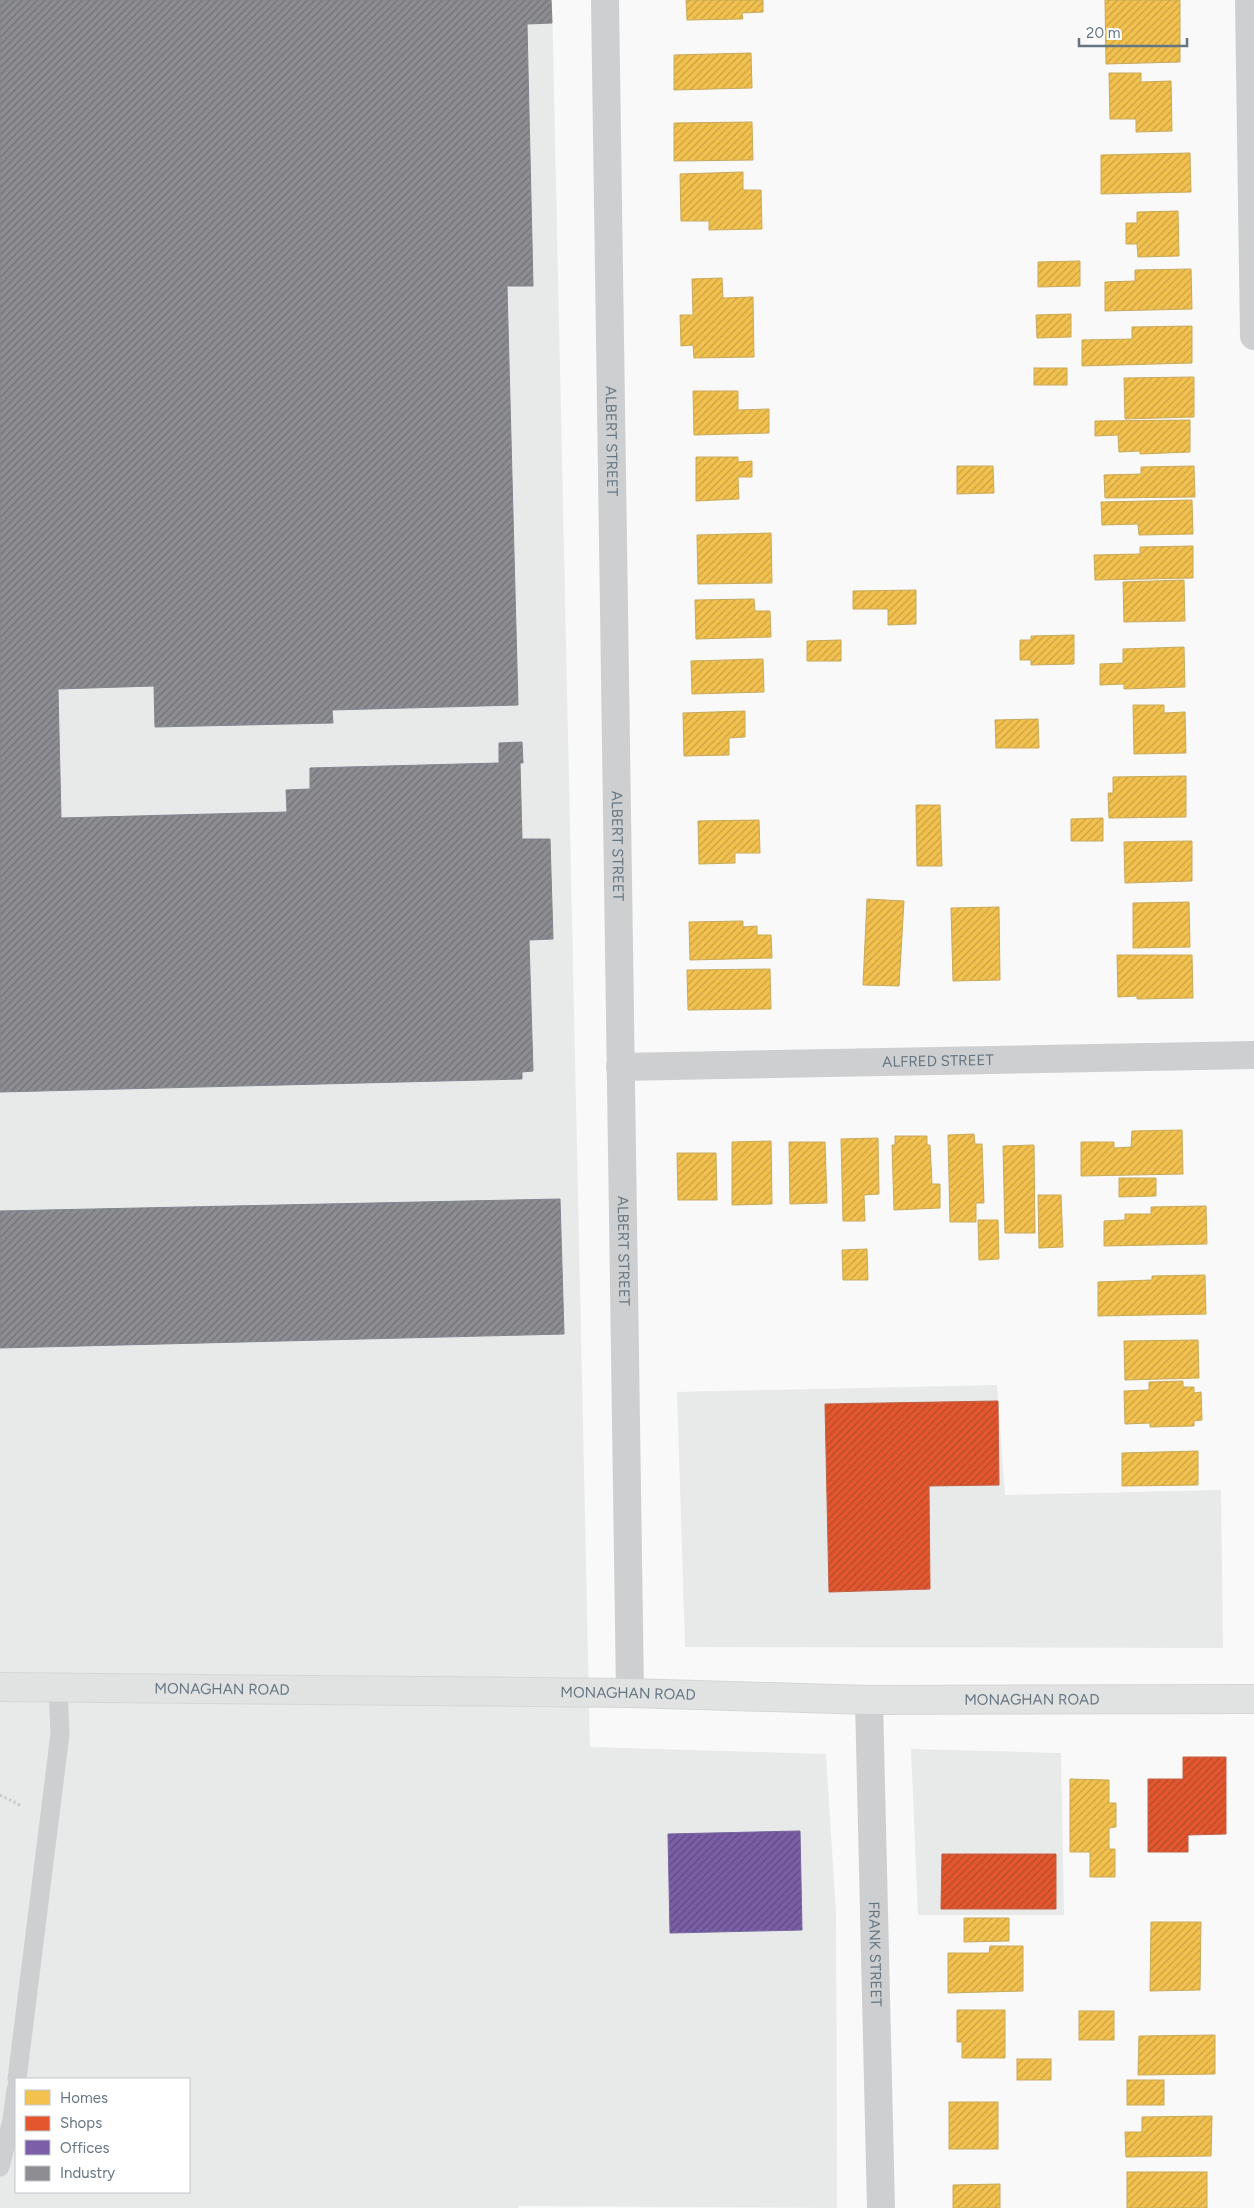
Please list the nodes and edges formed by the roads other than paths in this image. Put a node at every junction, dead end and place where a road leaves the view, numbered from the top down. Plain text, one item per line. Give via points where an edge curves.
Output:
1 (605, 0) edge
2 (1249, 0) edge
3 (1254, 336) edge
4 (1254, 1054) edge
5 (620, 1067) junction
6 (0, 1688) edge
7 (58, 1688) junction
8 (630, 1694) junction
9 (1254, 1699) edge
10 (869, 1700) junction
11 (18, 2078) edge
12 (15, 2097) edge
13 (0, 2167) edge
14 (881, 2208) edge

1 - 5 street, ALBERT STREET
2 - 3 street
4 - 5 street, ALFRED STREET
5 - 8 street, ALBERT STREET
6 - 7 main road, MONAGHAN ROAD
7 - 8 main road, MONAGHAN ROAD
7 - 11 lane via 60,1734
8 - 10 main road, MONAGHAN ROAD
9 - 10 main road, MONAGHAN ROAD
10 - 14 street, FRANK STREET
12 - 13 lane

